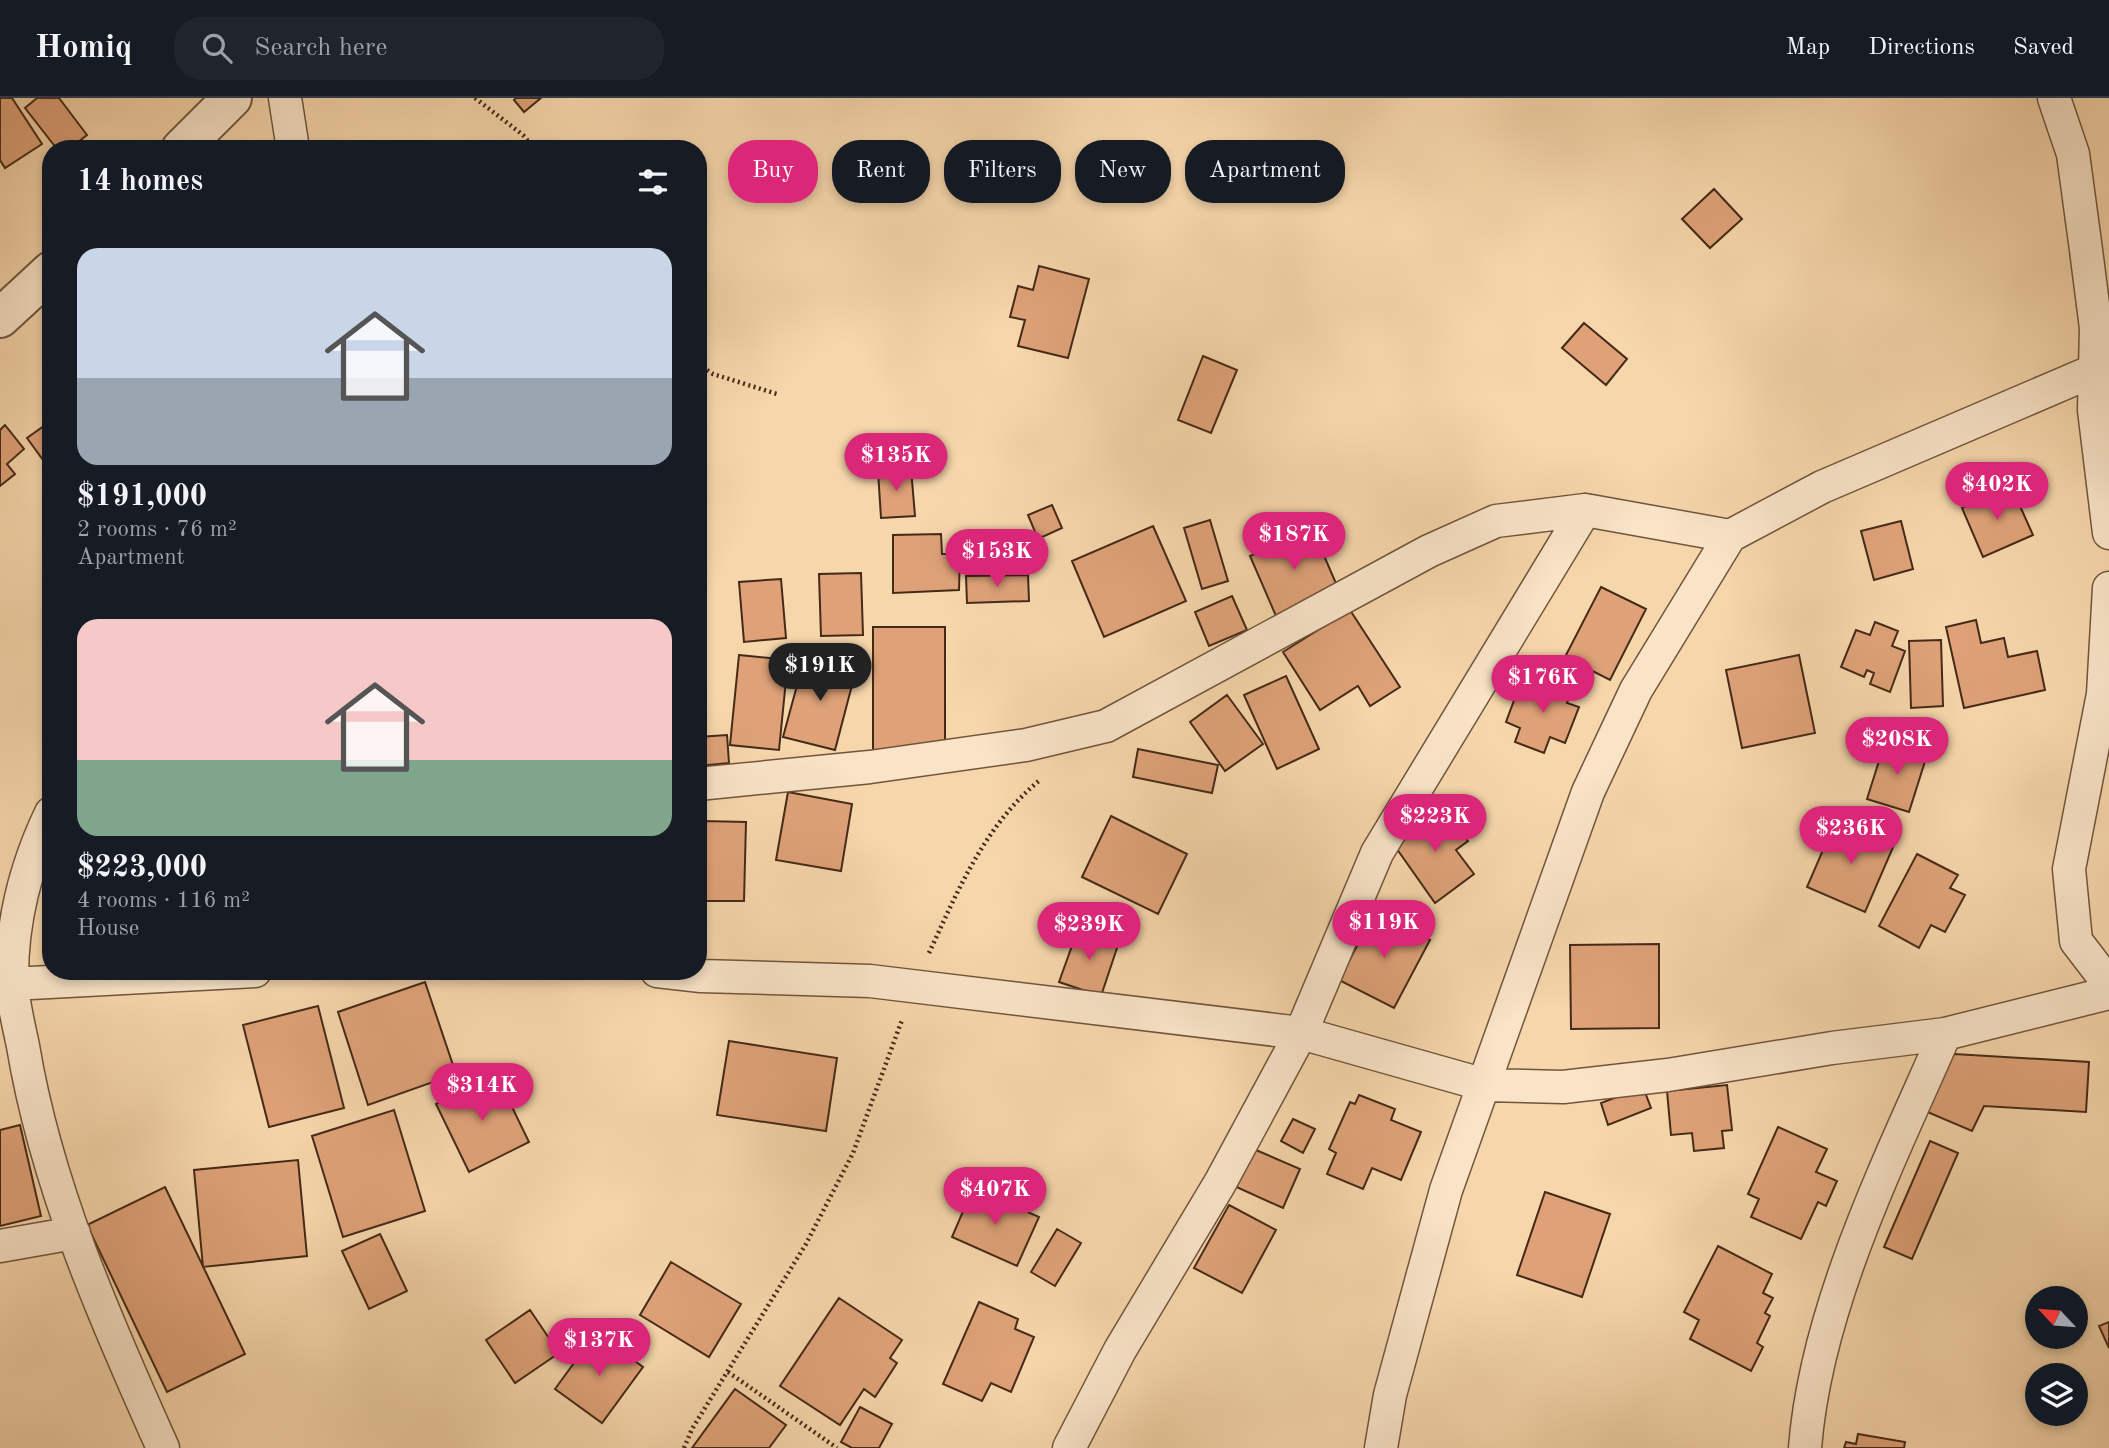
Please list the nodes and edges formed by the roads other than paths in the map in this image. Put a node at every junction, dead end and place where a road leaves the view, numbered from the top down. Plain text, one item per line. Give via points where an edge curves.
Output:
1 (232, 98) edge
2 (285, 98) edge
3 (2054, 98) edge
4 (190, 140) edge
5 (292, 140) edge
6 (42, 279) edge
7 (0, 318) edge
8 (2102, 326) edge
9 (2093, 372) junction
10 (1585, 510) junction
11 (2109, 533) edge
12 (1730, 536) junction
13 (2109, 588) edge
14 (707, 783) edge
15 (42, 850) edge
16 (707, 976) edge
17 (87, 980) edge
18 (12, 984) junction
19 (2109, 984) edge
20 (2109, 993) edge
21 (1301, 1033) junction
22 (1945, 1034) junction
23 (1485, 1085) junction
24 (74, 1233) junction
25 (0, 1247) edge
26 (163, 1448) edge
27 (1069, 1448) edge
28 (1381, 1448) edge
29 (1805, 1448) edge

1 - 4 street
2 - 5 street
3 - 8 street via 2073,154
6 - 7 street
8 - 9 street
9 - 11 street
9 - 12 street via 1822,487
10 - 12 street
10 - 14 street via 1496,521 1429,551 1106,726 1013,747
10 - 21 street via 1377,853
12 - 23 street via 1636,690 1588,792
13 - 19 street via 2103,694 2069,869 2076,941
15 - 18 street via 22,892
16 - 21 street via 870,981
17 - 18 street
18 - 24 street via 32,1101
20 - 22 street
21 - 23 street
21 - 27 street
22 - 23 street via 1563,1087
22 - 29 street via 1891,1157 1821,1346
23 - 28 street via 1421,1278
24 - 25 street
24 - 26 street

